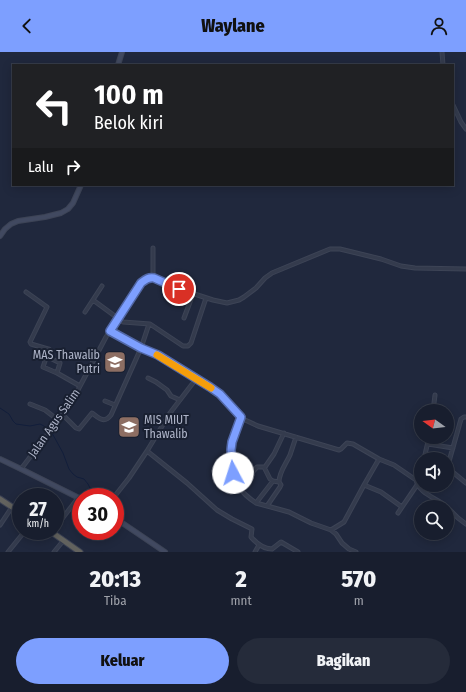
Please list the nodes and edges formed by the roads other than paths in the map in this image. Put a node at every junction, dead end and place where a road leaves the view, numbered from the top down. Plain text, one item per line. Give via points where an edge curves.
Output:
1 (122, 52) edge
2 (442, 52) edge
3 (118, 64) edge
4 (443, 64) edge
5 (454, 107) edge
6 (466, 129) edge
7 (81, 186) edge
8 (0, 236) edge
9 (153, 248) dead end
10 (466, 269) edge
11 (154, 278) junction
12 (102, 286) dead end
13 (26, 292) dead end
14 (193, 294) junction
15 (206, 298) junction
16 (93, 300) junction
17 (85, 312) dead end
18 (118, 318) junction
19 (184, 318) dead end
20 (149, 324) junction
21 (110, 331) junction
22 (141, 348) junction
23 (49, 349) junction
24 (57, 373) junction
25 (148, 378) dead end
26 (196, 379) junction
27 (80, 386) junction
28 (435, 394) dead end
29 (180, 400) junction
30 (106, 401) dead end
31 (30, 404) dead end
32 (434, 404) edge
33 (115, 405) junction
34 (62, 414) junction
35 (241, 417) junction
36 (466, 417) edge
37 (58, 420) junction
38 (284, 433) junction
39 (296, 437) junction
40 (428, 444) joint
41 (453, 448) junction
42 (147, 451) junction
43 (426, 452) edge
44 (0, 459) edge
45 (379, 459) junction
46 (264, 467) junction
47 (21, 469) junction
48 (414, 479) edge
49 (273, 481) junction
50 (279, 482) junction
51 (466, 483) edge
52 (364, 485) junction
53 (238, 486) junction
54 (121, 488) edge
55 (414, 489) edge
56 (426, 492) edge
57 (72, 495) edge
58 (0, 499) edge
59 (438, 500) edge
60 (256, 503) junction
61 (267, 506) junction
62 (12, 507) joint
63 (72, 507) edge
64 (402, 507) junction
65 (398, 513) dead end
66 (454, 513) edge
67 (64, 517) edge
68 (124, 524) edge
69 (466, 524) edge
70 (0, 525) edge
71 (331, 530) junction
72 (18, 540) edge
73 (63, 540) joint
74 (259, 545) junction
75 (263, 547) junction
76 (8, 552) edge
77 (54, 552) edge
78 (80, 552) edge
79 (165, 552) edge
80 (255, 552) edge
81 (261, 552) edge
82 (298, 552) edge
83 (356, 552) edge

1 - 3 main road
2 - 4 street
5 - 6 street
7 - 8 main road via 68,209 45,217 18,221 5,229
9 - 11 street
10 - 15 street via 401,266 340,249 330,249 272,273 239,300 228,303
11 - 14 street
11 - 18 street, Jalan Agus Salim via 147,278 141,283
12 - 16 street
13 - 23 street via 47,307 30,342
14 - 15 street
14 - 19 street
15 - 20 street via 188,346 180,345
16 - 17 street
16 - 18 street
18 - 20 street via 124,322
18 - 21 street, Jalan Agus Salim
20 - 22 street
21 - 22 street
21 - 27 street, Jalan Agus Salim
22 - 26 street via 158,355
22 - 33 street
23 - 24 street via 52,358 60,362
23 - 24 street via 43,367
24 - 27 street
25 - 29 street
26 - 29 street
26 - 35 street via 220,394
27 - 34 street, Jalan Agus Salim
28 - 32 street
29 - 42 street
30 - 33 street
31 - 37 street via 45,410
33 - 34 street via 108,419 102,419 92,413 79,429
34 - 37 street, Jalan Agus Salim
35 - 38 street via 258,426
35 - 53 street via 231,450 233,473
36 - 41 street via 461,419
37 - 47 street, Jalan Agus Salim
38 - 39 street
38 - 46 street via 274,454
39 - 45 street via 339,450 347,443 351,444
39 - 50 street
40 - 41 street
40 - 43 street
41 - 51 street via 448,468
42 - 54 street
42 - 74 street via 217,510 252,529 251,537
44 - 47 main road
45 - 48 street via 394,465
45 - 52 street
46 - 49 street
46 - 53 street via 258,466
47 - 57 main road
49 - 50 street
49 - 60 street
50 - 61 street via 281,485
52 - 64 street via 381,492
52 - 71 street via 344,522
53 - 60 street
55 - 64 street
56 - 59 street
58 - 62 highway
60 - 61 street
61 - 71 street via 289,512
62 - 70 street
63 - 67 street
64 - 65 street
66 - 69 street
68 - 79 main road
71 - 83 street via 342,544
72 - 76 street
73 - 77 street
73 - 78 highway
74 - 75 street
74 - 80 street
75 - 81 street
75 - 82 street via 272,549 281,542

